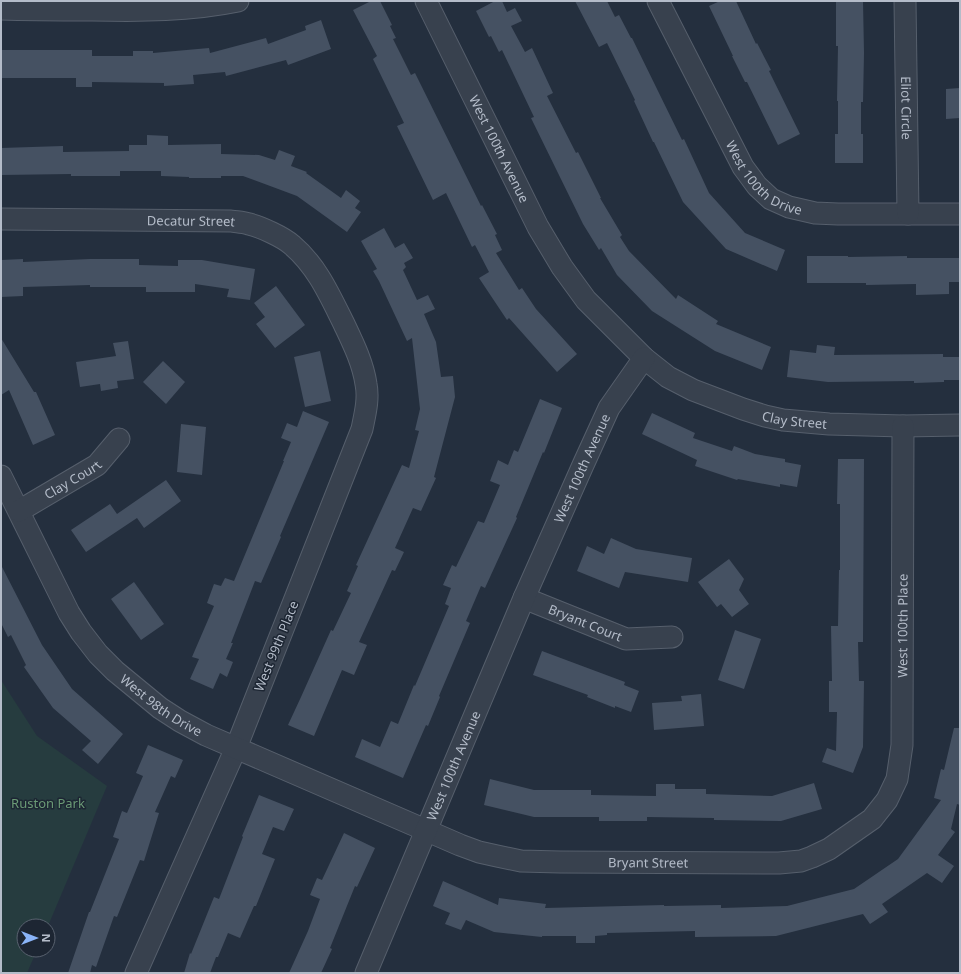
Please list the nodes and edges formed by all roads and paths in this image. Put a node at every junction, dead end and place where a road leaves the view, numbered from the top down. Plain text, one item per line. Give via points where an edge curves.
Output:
1 (238, 1) edge
2 (426, 1) edge
3 (658, 1) edge
4 (905, 1) edge
5 (137, 6) edge
6 (1, 9) edge
7 (908, 214) junction
8 (960, 214) edge
9 (1, 218) edge
10 (339, 314) joint
11 (644, 358) junction
12 (960, 425) edge
13 (903, 426) junction
14 (119, 439) dead end
15 (1, 476) edge
16 (18, 511) junction
17 (524, 598) junction
18 (672, 638) dead end
19 (236, 748) junction
20 (872, 819) joint
21 (423, 828) junction
22 (136, 973) edge
23 (366, 973) edge

1 - 5 street via 184,9
2 - 11 street, West 100th Avenue via 538,227 562,267 586,300
3 - 7 street, West 100th Drive via 743,167 771,199 789,207 815,213
4 - 7 street, Eliot Circle
5 - 6 street
7 - 8 street, West 100th Drive
9 - 10 street, Decatur Street via 231,221 249,224 292,245 322,280
10 - 19 street, West 99th Place via 355,345 367,385 362,429
11 - 13 street, Clay Street via 668,377 693,390 765,416 828,424
11 - 17 street, West 100th Avenue via 609,408
12 - 13 street, Clay Street
13 - 20 street, West 100th Place via 902,745 897,779 887,800
14 - 16 street, Clay Court via 97,465
15 - 16 street, West 98th Drive
16 - 19 street, West 98th Drive via 69,614 98,654 160,708 206,735
17 - 18 street, Bryant Court via 626,639
17 - 21 street, West 100th Avenue
19 - 21 street, West 98th Drive
19 - 22 street, West 99th Place
20 - 21 street, Bryant Street via 818,855 801,861 779,863 522,861 479,852
21 - 23 street, West 100th Avenue

